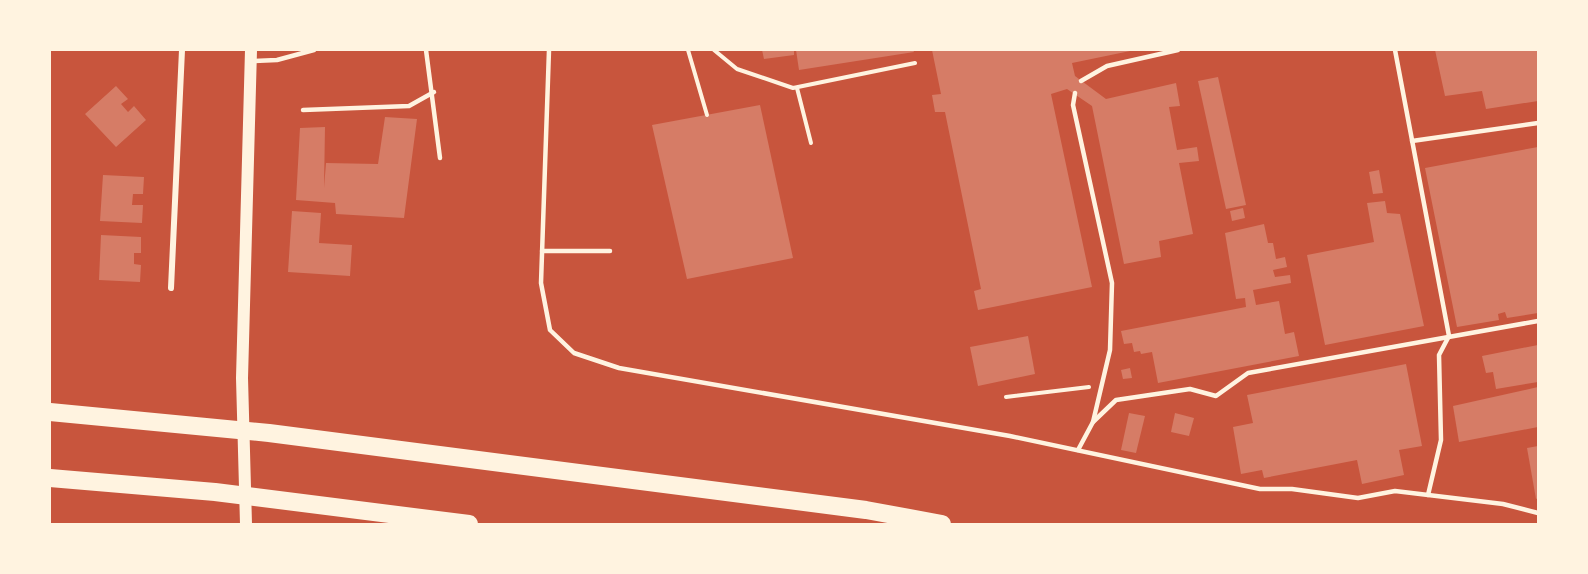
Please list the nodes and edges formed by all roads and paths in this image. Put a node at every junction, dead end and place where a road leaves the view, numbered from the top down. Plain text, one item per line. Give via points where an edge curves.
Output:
1 (182, 50) edge
2 (314, 50) edge
3 (426, 50) edge
4 (549, 50) edge
5 (688, 50) edge
6 (714, 50) edge
7 (1178, 50) edge
8 (1395, 50) edge
9 (251, 56) edge
10 (915, 63) dead end
11 (1081, 81) dead end
12 (797, 88) junction
13 (434, 92) junction
14 (1075, 93) dead end
15 (303, 110) dead end
16 (707, 115) dead end
17 (1539, 123) edge
18 (1412, 141) junction
19 (811, 143) dead end
20 (440, 158) dead end
21 (542, 251) junction
22 (610, 251) dead end
23 (171, 288) dead end
24 (1539, 321) edge
25 (1449, 336) junction
26 (1101, 386) junction
27 (1006, 398) dead end
28 (50, 412) edge
29 (1092, 422) junction
30 (1078, 450) junction
31 (50, 478) edge
32 (1428, 495) junction
33 (1539, 513) edge
34 (246, 525) edge
35 (469, 525) edge
36 (942, 525) edge

1 - 23 street
2 - 9 lane via 277,60
3 - 13 lane
4 - 21 lane
5 - 16 path
6 - 12 path via 737,69
7 - 11 lane via 1107,66
8 - 18 lane
9 - 34 main road via 243,378
10 - 12 path
12 - 19 path
13 - 15 lane via 409,106
13 - 20 lane
14 - 26 lane via 1073,105 1112,283 1110,350
17 - 18 lane
18 - 25 lane
21 - 22 lane
21 - 30 lane via 541,283 550,330 574,352 619,368
24 - 25 lane
25 - 29 lane via 1248,373 1216,396 1190,389 1116,400
25 - 32 lane via 1439,355 1441,440
26 - 27 path
26 - 29 lane
28 - 36 highway via 269,433 866,510
29 - 30 lane
30 - 32 lane via 1260,489 1358,498 1395,491
31 - 35 highway via 215,492
32 - 33 lane via 1503,504

